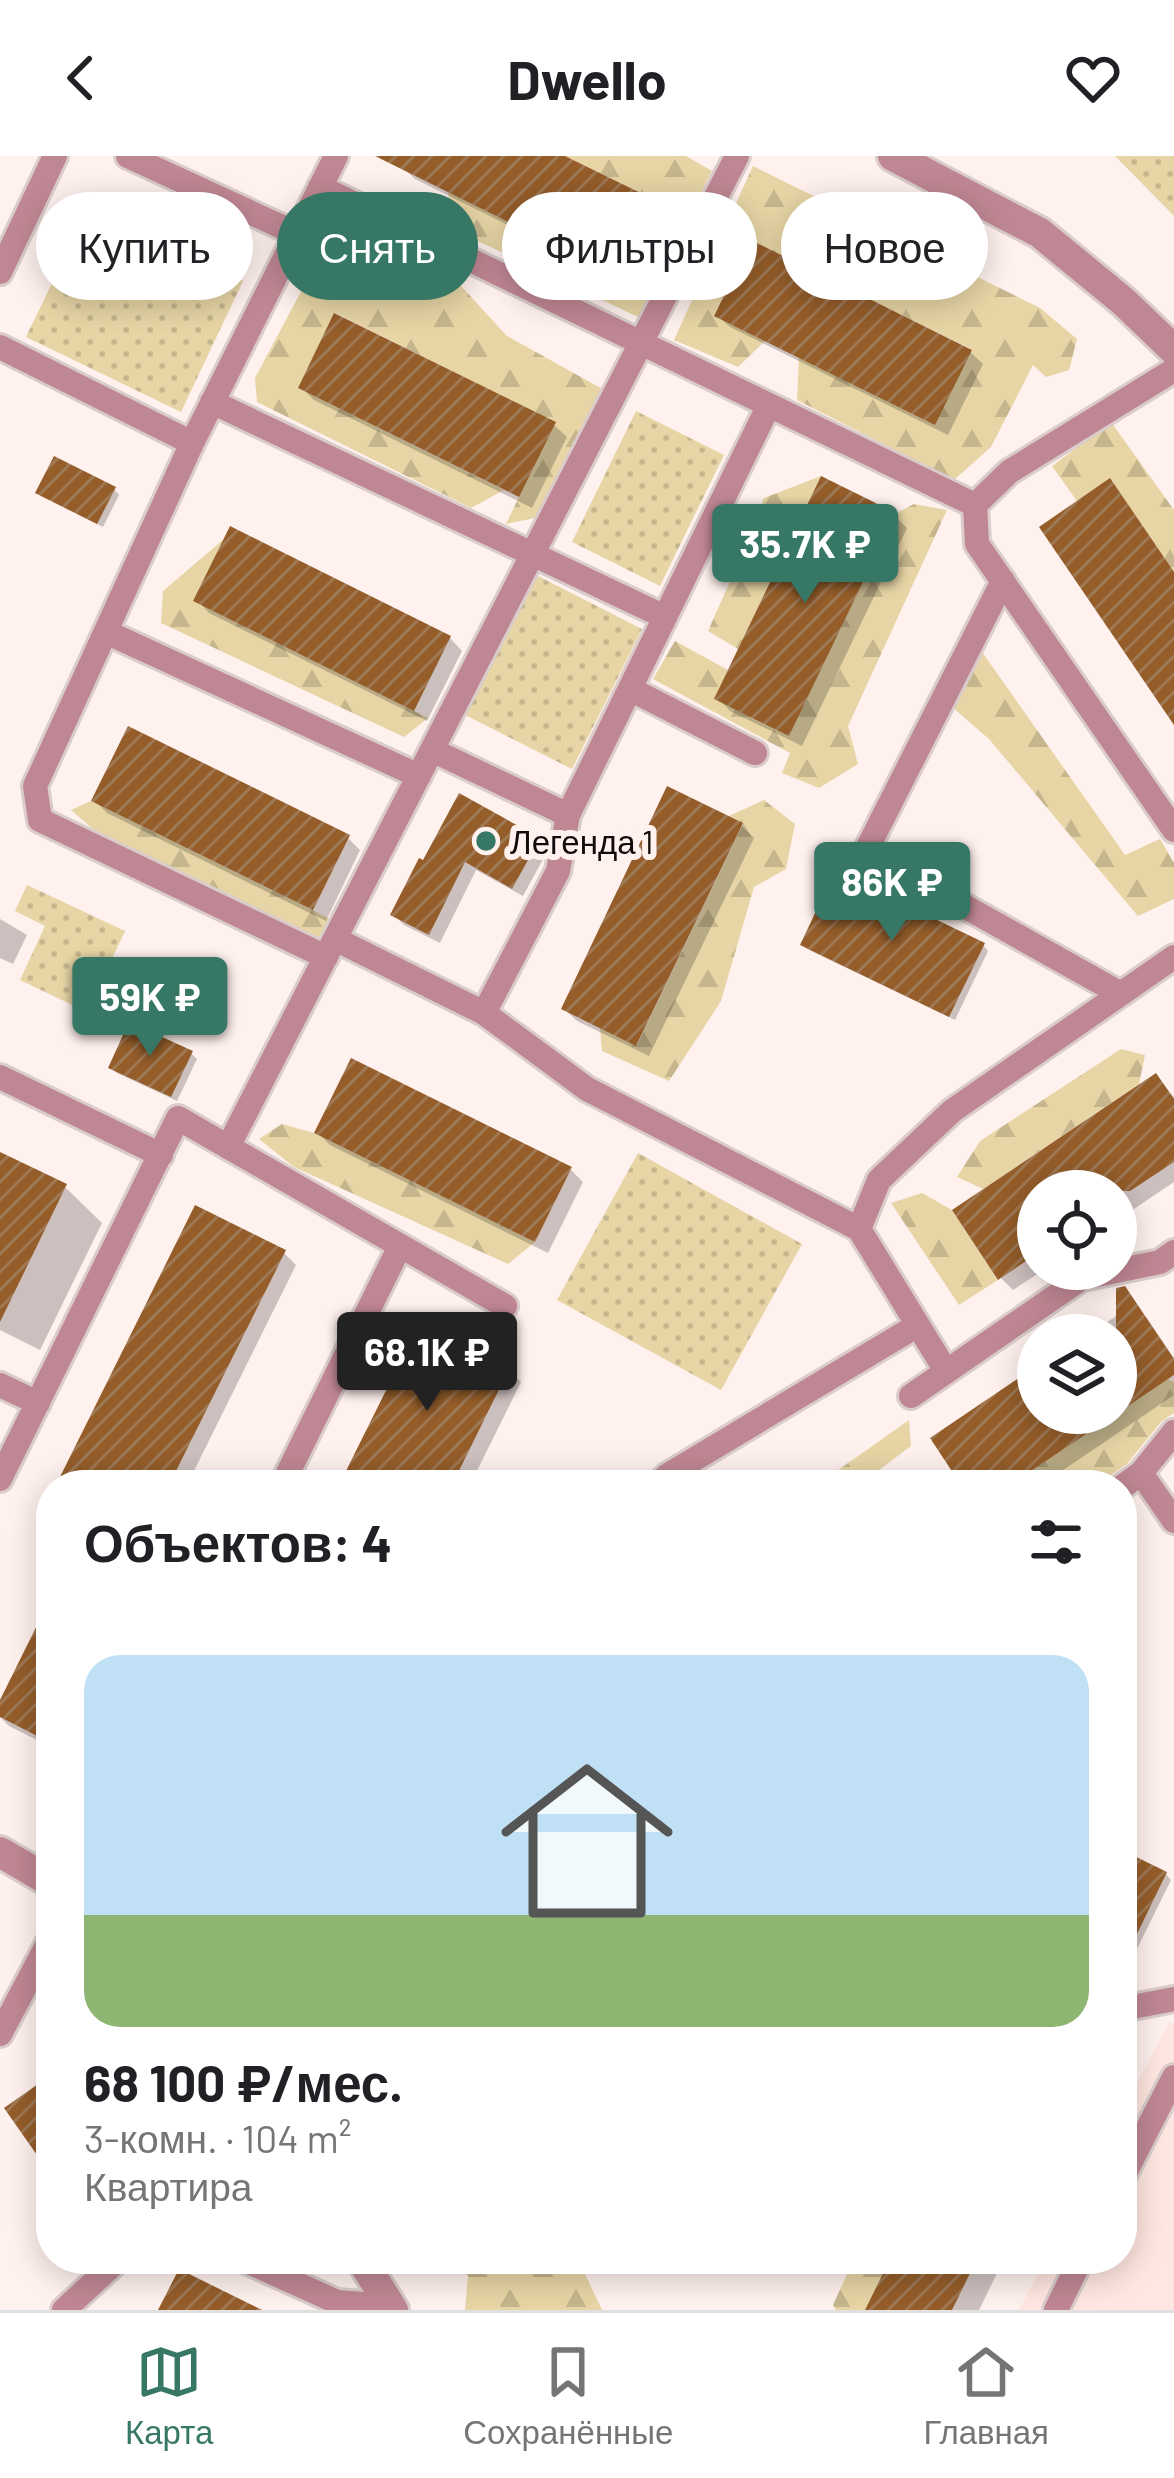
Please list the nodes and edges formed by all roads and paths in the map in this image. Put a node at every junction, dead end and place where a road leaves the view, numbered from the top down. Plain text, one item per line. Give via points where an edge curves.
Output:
1 (55, 156) edge
2 (128, 156) edge
3 (336, 156) edge
4 (737, 156) edge
5 (893, 156) edge
6 (320, 187) junction
7 (318, 192) edge
8 (277, 225) edge
9 (0, 272) edge
10 (277, 274) edge
11 (641, 343) junction
12 (0, 347) edge
13 (1174, 350) edge
14 (1174, 370) edge
15 (212, 402) junction
16 (769, 405) junction
17 (192, 442) junction
18 (975, 505) junction
19 (532, 554) junction
20 (1003, 581) junction
21 (665, 616) junction
22 (106, 632) junction
23 (629, 689) junction
24 (432, 750) junction
25 (755, 753) dead end
26 (419, 776) junction
27 (568, 815) junction
28 (1174, 830) edge
29 (331, 948) junction
30 (1174, 957) edge
31 (1121, 994) junction
32 (484, 1012) junction
33 (0, 1077) edge
34 (228, 1147) junction
35 (161, 1155) junction
36 (859, 1229) junction
37 (400, 1246) junction
38 (1174, 1252) edge
39 (505, 1306) dead end
40 (917, 1325) junction
41 (946, 1371) junction
42 (0, 1385) edge
43 (910, 1396) dead end
44 (38, 1403) junction
45 (1174, 1432) edge
46 (289, 1470) edge
47 (676, 1470) edge
48 (1137, 1474) edge
49 (0, 1479) edge
50 (1137, 1485) edge
51 (1174, 1521) edge
52 (0, 1852) edge
53 (36, 1873) edge
54 (36, 1966) edge
55 (1174, 1999) edge
56 (1137, 2006) edge
57 (0, 2034) edge
58 (1174, 2077) edge
59 (1137, 2150) edge
60 (103, 2274) edge
61 (275, 2274) edge
62 (370, 2274) edge
63 (1074, 2274) edge
64 (391, 2308) edge
65 (64, 2310) edge
66 (1055, 2310) edge

1 - 9 lane
2 - 8 lane
3 - 6 lane
4 - 11 lane
5 - 13 street via 1040,233
6 - 7 lane
6 - 11 lane
10 - 15 lane
11 - 16 lane
11 - 19 lane
12 - 17 lane
14 - 18 lane via 1009,472
15 - 17 lane
15 - 19 lane
16 - 18 lane
16 - 21 lane
17 - 22 lane
18 - 20 lane via 977,544
19 - 21 lane
19 - 24 lane
20 - 28 lane
20 - 31 lane via 866,851
21 - 23 lane
22 - 26 lane
22 - 29 lane via 35,786 40,820
23 - 25 lane
23 - 27 lane
24 - 26 lane
24 - 27 lane
26 - 29 lane
27 - 32 lane via 558,871
29 - 32 lane
29 - 34 lane
30 - 31 lane
31 - 36 lane via 952,1111 879,1180
32 - 36 lane via 587,1089
33 - 35 lane
34 - 35 lane via 178,1118
34 - 37 lane
35 - 44 lane
36 - 40 lane
37 - 39 lane
37 - 46 lane
38 - 41 lane via 1082,1278
40 - 41 lane
40 - 47 lane
41 - 43 lane
42 - 44 lane
44 - 49 lane
45 - 48 lane
50 - 51 lane
52 - 53 street
54 - 57 lane
55 - 56 lane
58 - 59 lane
60 - 65 lane
61 - 64 lane via 337,2302
62 - 64 street
63 - 66 lane

